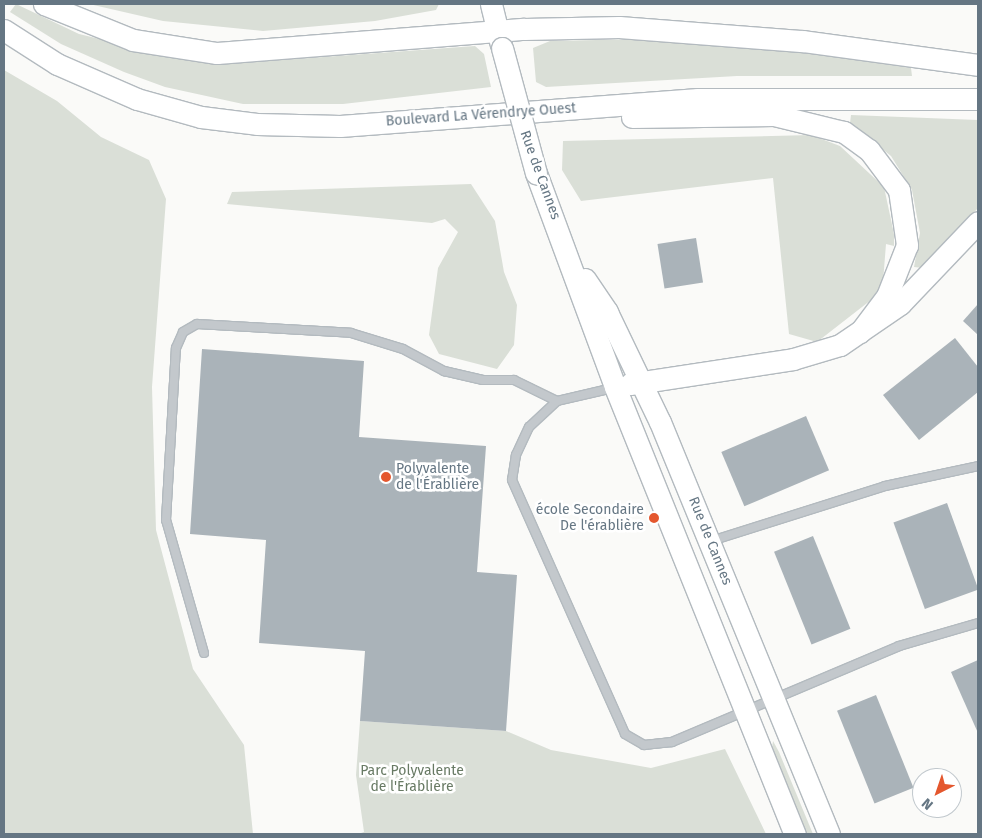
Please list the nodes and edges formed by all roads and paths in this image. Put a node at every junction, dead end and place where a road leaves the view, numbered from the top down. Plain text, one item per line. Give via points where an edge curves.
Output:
1 (44, 4) edge
2 (491, 4) edge
3 (4, 30) edge
4 (500, 40) junction
5 (978, 66) edge
6 (978, 99) edge
7 (472, 115) junction
8 (978, 222) edge
9 (571, 258) junction
10 (860, 332) junction
11 (642, 382) junction
12 (615, 387) junction
13 (557, 401) junction
14 (978, 466) edge
15 (711, 541) junction
16 (978, 623) edge
17 (204, 653) dead end
18 (774, 697) junction
19 (745, 710) junction
20 (795, 834) edge
21 (829, 834) edge

1 - 4 main road via 134,40 217,53
2 - 4 main road, Rue de Cannes
3 - 7 main road, Boulevard La Vérendrye Ouest via 84,77 137,99 201,117 310,128
4 - 5 main road via 659,28 803,41
4 - 9 main road, Rue de Cannes, bridge via 536,173
6 - 7 main road, Boulevard La Vérendrye Ouest via 698,99
7 - 10 main road via 774,115 844,132 887,170 899,190 908,225 903,266 887,296
8 - 10 main road via 900,304
9 - 11 main road, Rue de Cannes via 607,312
9 - 12 main road, Rue de Cannes
10 - 11 main road via 840,345 793,359
11 - 12 main road
11 - 15 main road, Rue de Cannes
12 - 13 lane
12 - 19 main road, Rue de Cannes
13 - 17 lane via 514,380 483,380 444,370 402,349 351,333 197,324 183,332 176,348 166,520
13 - 19 lane via 529,427 516,455 512,480 625,734 644,745 672,742
14 - 15 lane via 885,486
15 - 18 main road, Rue de Cannes
16 - 18 lane via 899,646
18 - 19 lane
18 - 21 main road, Rue de Cannes
19 - 20 main road, Rue de Cannes

